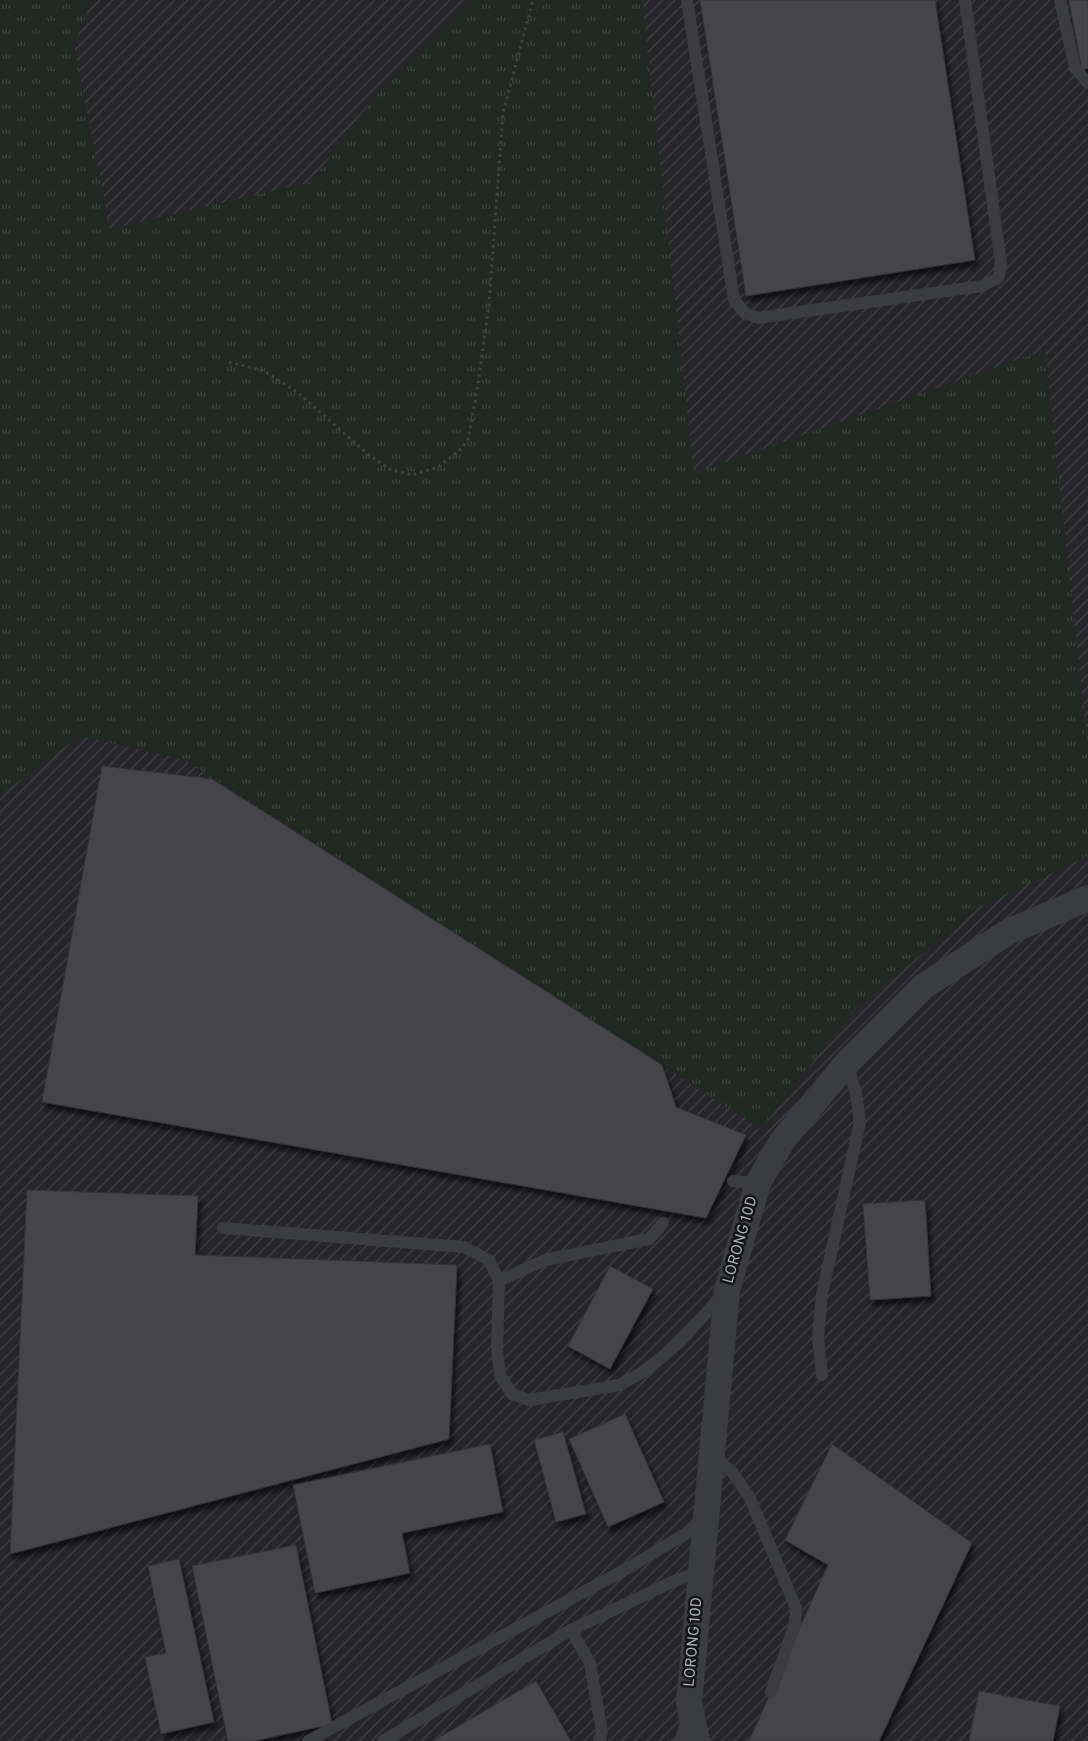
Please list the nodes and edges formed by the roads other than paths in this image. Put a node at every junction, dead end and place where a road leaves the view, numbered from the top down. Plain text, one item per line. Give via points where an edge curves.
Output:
1 (687, 0) edge
2 (965, 0) edge
3 (1060, 0) edge
4 (1088, 83) edge
5 (1088, 898) edge
6 (847, 1063) junction
7 (663, 1223) dead end
8 (223, 1228) dead end
9 (499, 1281) junction
10 (727, 1290) junction
11 (822, 1375) dead end
12 (711, 1453) junction
13 (705, 1522) junction
14 (700, 1571) junction
15 (571, 1630) junction
16 (771, 1692) dead end
17 (689, 1703) junction
18 (308, 1741) edge
19 (383, 1741) edge
20 (598, 1741) edge
21 (681, 1741) edge
22 (697, 1741) edge

1 - 2 lane via 734,300 745,313 758,318 982,286 998,278 1001,264
3 - 4 lane via 1075,68
5 - 6 street, LORONG 10D via 1008,932 924,986
6 - 10 street, LORONG 10D via 745,1182
6 - 11 lane via 860,1122 822,1294 818,1337
7 - 9 lane via 649,1238 545,1260
8 - 9 lane via 464,1247 489,1260
9 - 10 lane via 497,1350 500,1375 512,1394 529,1400 620,1385 643,1372 679,1343
10 - 12 street, LORONG 10D
12 - 13 street, LORONG 10D
12 - 16 lane via 733,1473 750,1498 796,1608 795,1624
13 - 14 street, LORONG 10D
13 - 18 lane via 630,1567
14 - 15 lane
14 - 17 street, LORONG 10D
15 - 19 lane
15 - 20 lane via 590,1663 602,1732
17 - 21 lane
17 - 22 street, LORONG 10D

